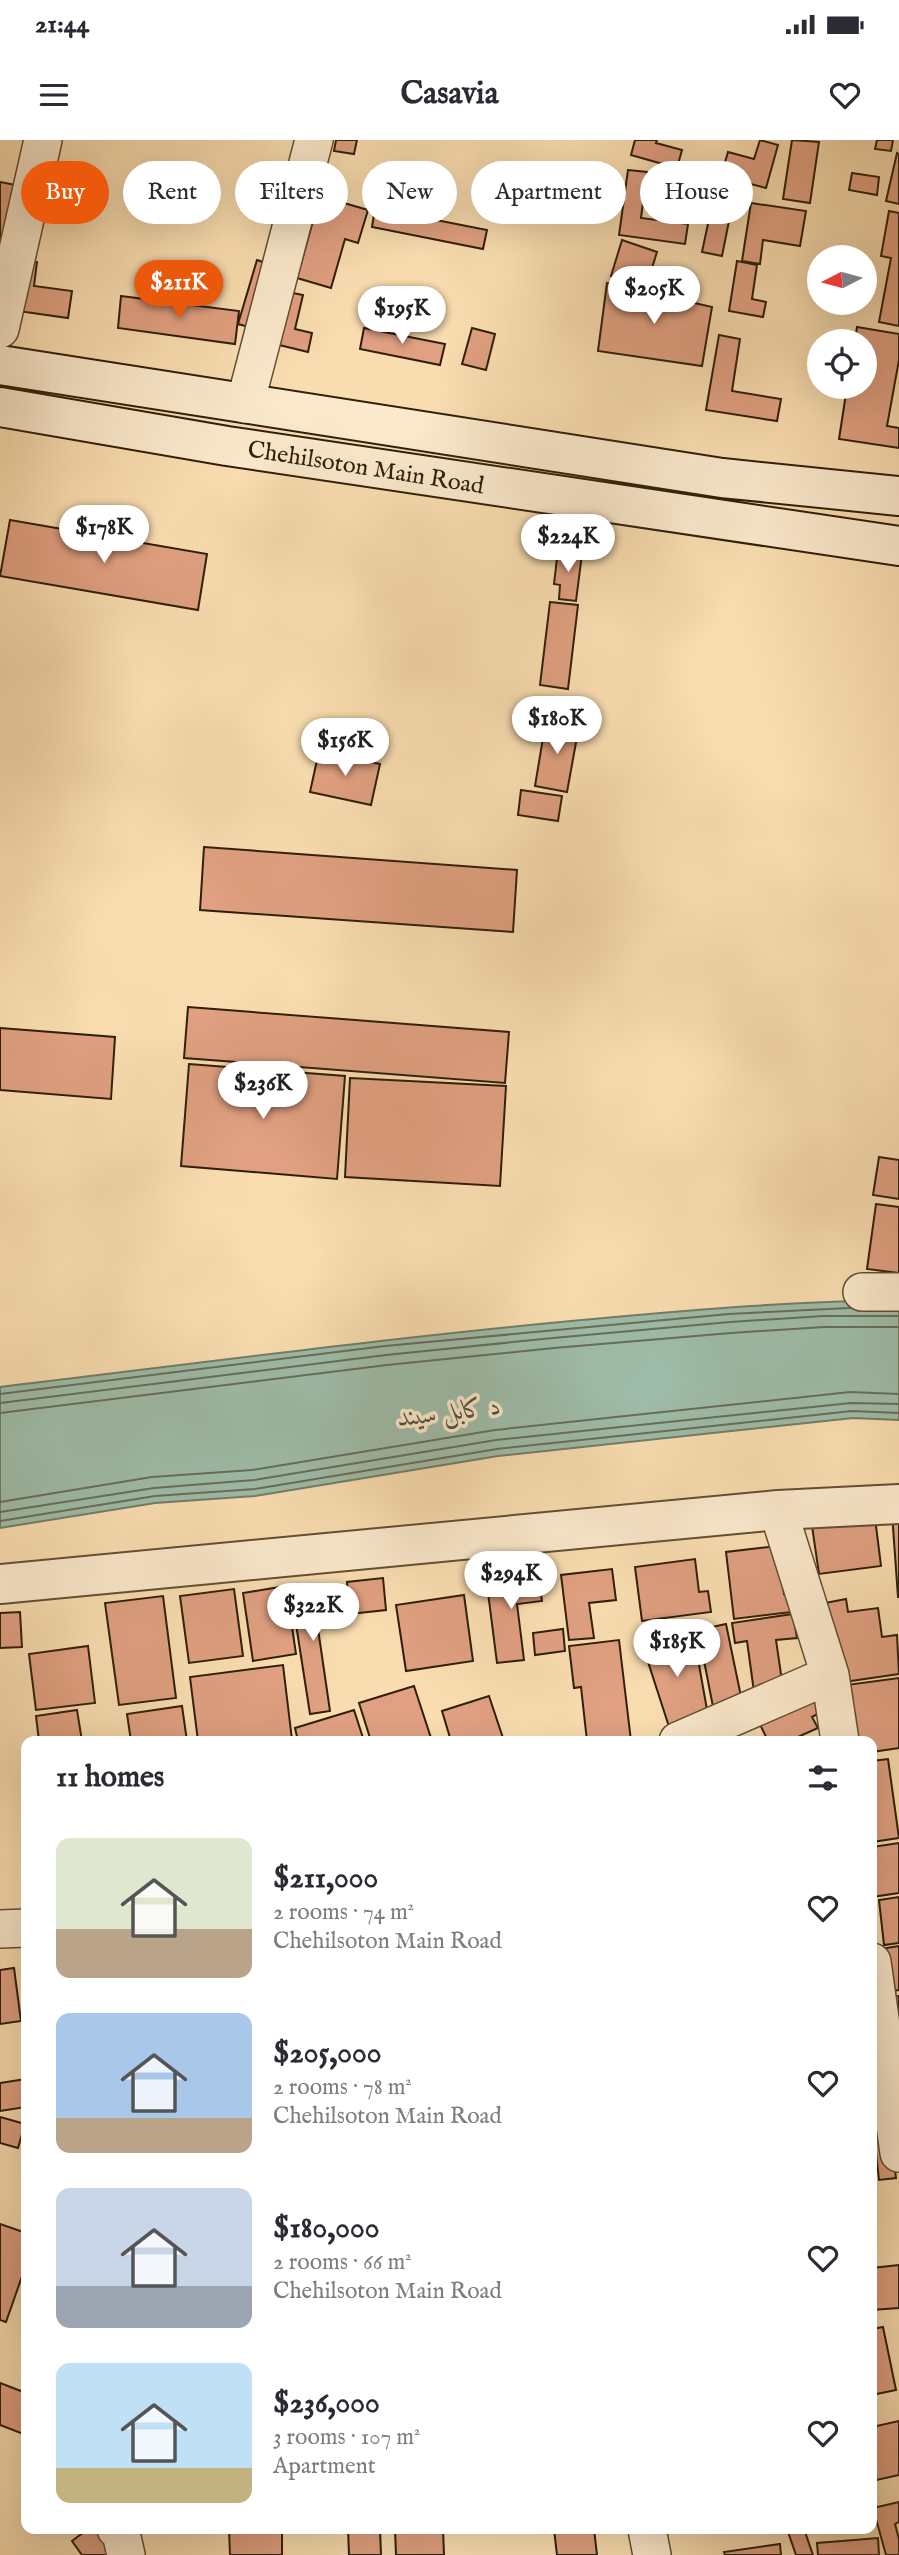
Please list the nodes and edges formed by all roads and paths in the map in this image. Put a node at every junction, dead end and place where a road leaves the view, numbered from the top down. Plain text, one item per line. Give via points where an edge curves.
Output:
1 (43, 140) edge
2 (314, 140) edge
3 (0, 329) edge
4 (0, 365) edge
5 (244, 404) junction
6 (0, 407) edge
7 (899, 496) edge
8 (899, 546) edge
9 (862, 1292) dead end
10 (899, 1292) edge
11 (899, 1504) edge
12 (778, 1510) junction
13 (0, 1584) edge
14 (830, 1675) junction
15 (690, 1736) edge
16 (839, 1736) edge
17 (21, 1928) edge
18 (0, 1929) edge
19 (877, 1997) edge
20 (899, 2153) edge
21 (121, 2534) edge
22 (648, 2534) edge
23 (127, 2555) edge
24 (652, 2555) edge

1 - 3 street
2 - 5 street
4 - 5 main road, Chehilsoton Main Road
5 - 7 main road, Chehilsoton Main Road via 722,478
6 - 8 main road, Chehilsoton Main Road via 227,446
9 - 10 street
11 - 12 main road
12 - 13 main road
12 - 14 street
14 - 15 street
14 - 16 street
17 - 18 street
19 - 20 street
21 - 23 street
22 - 24 street

